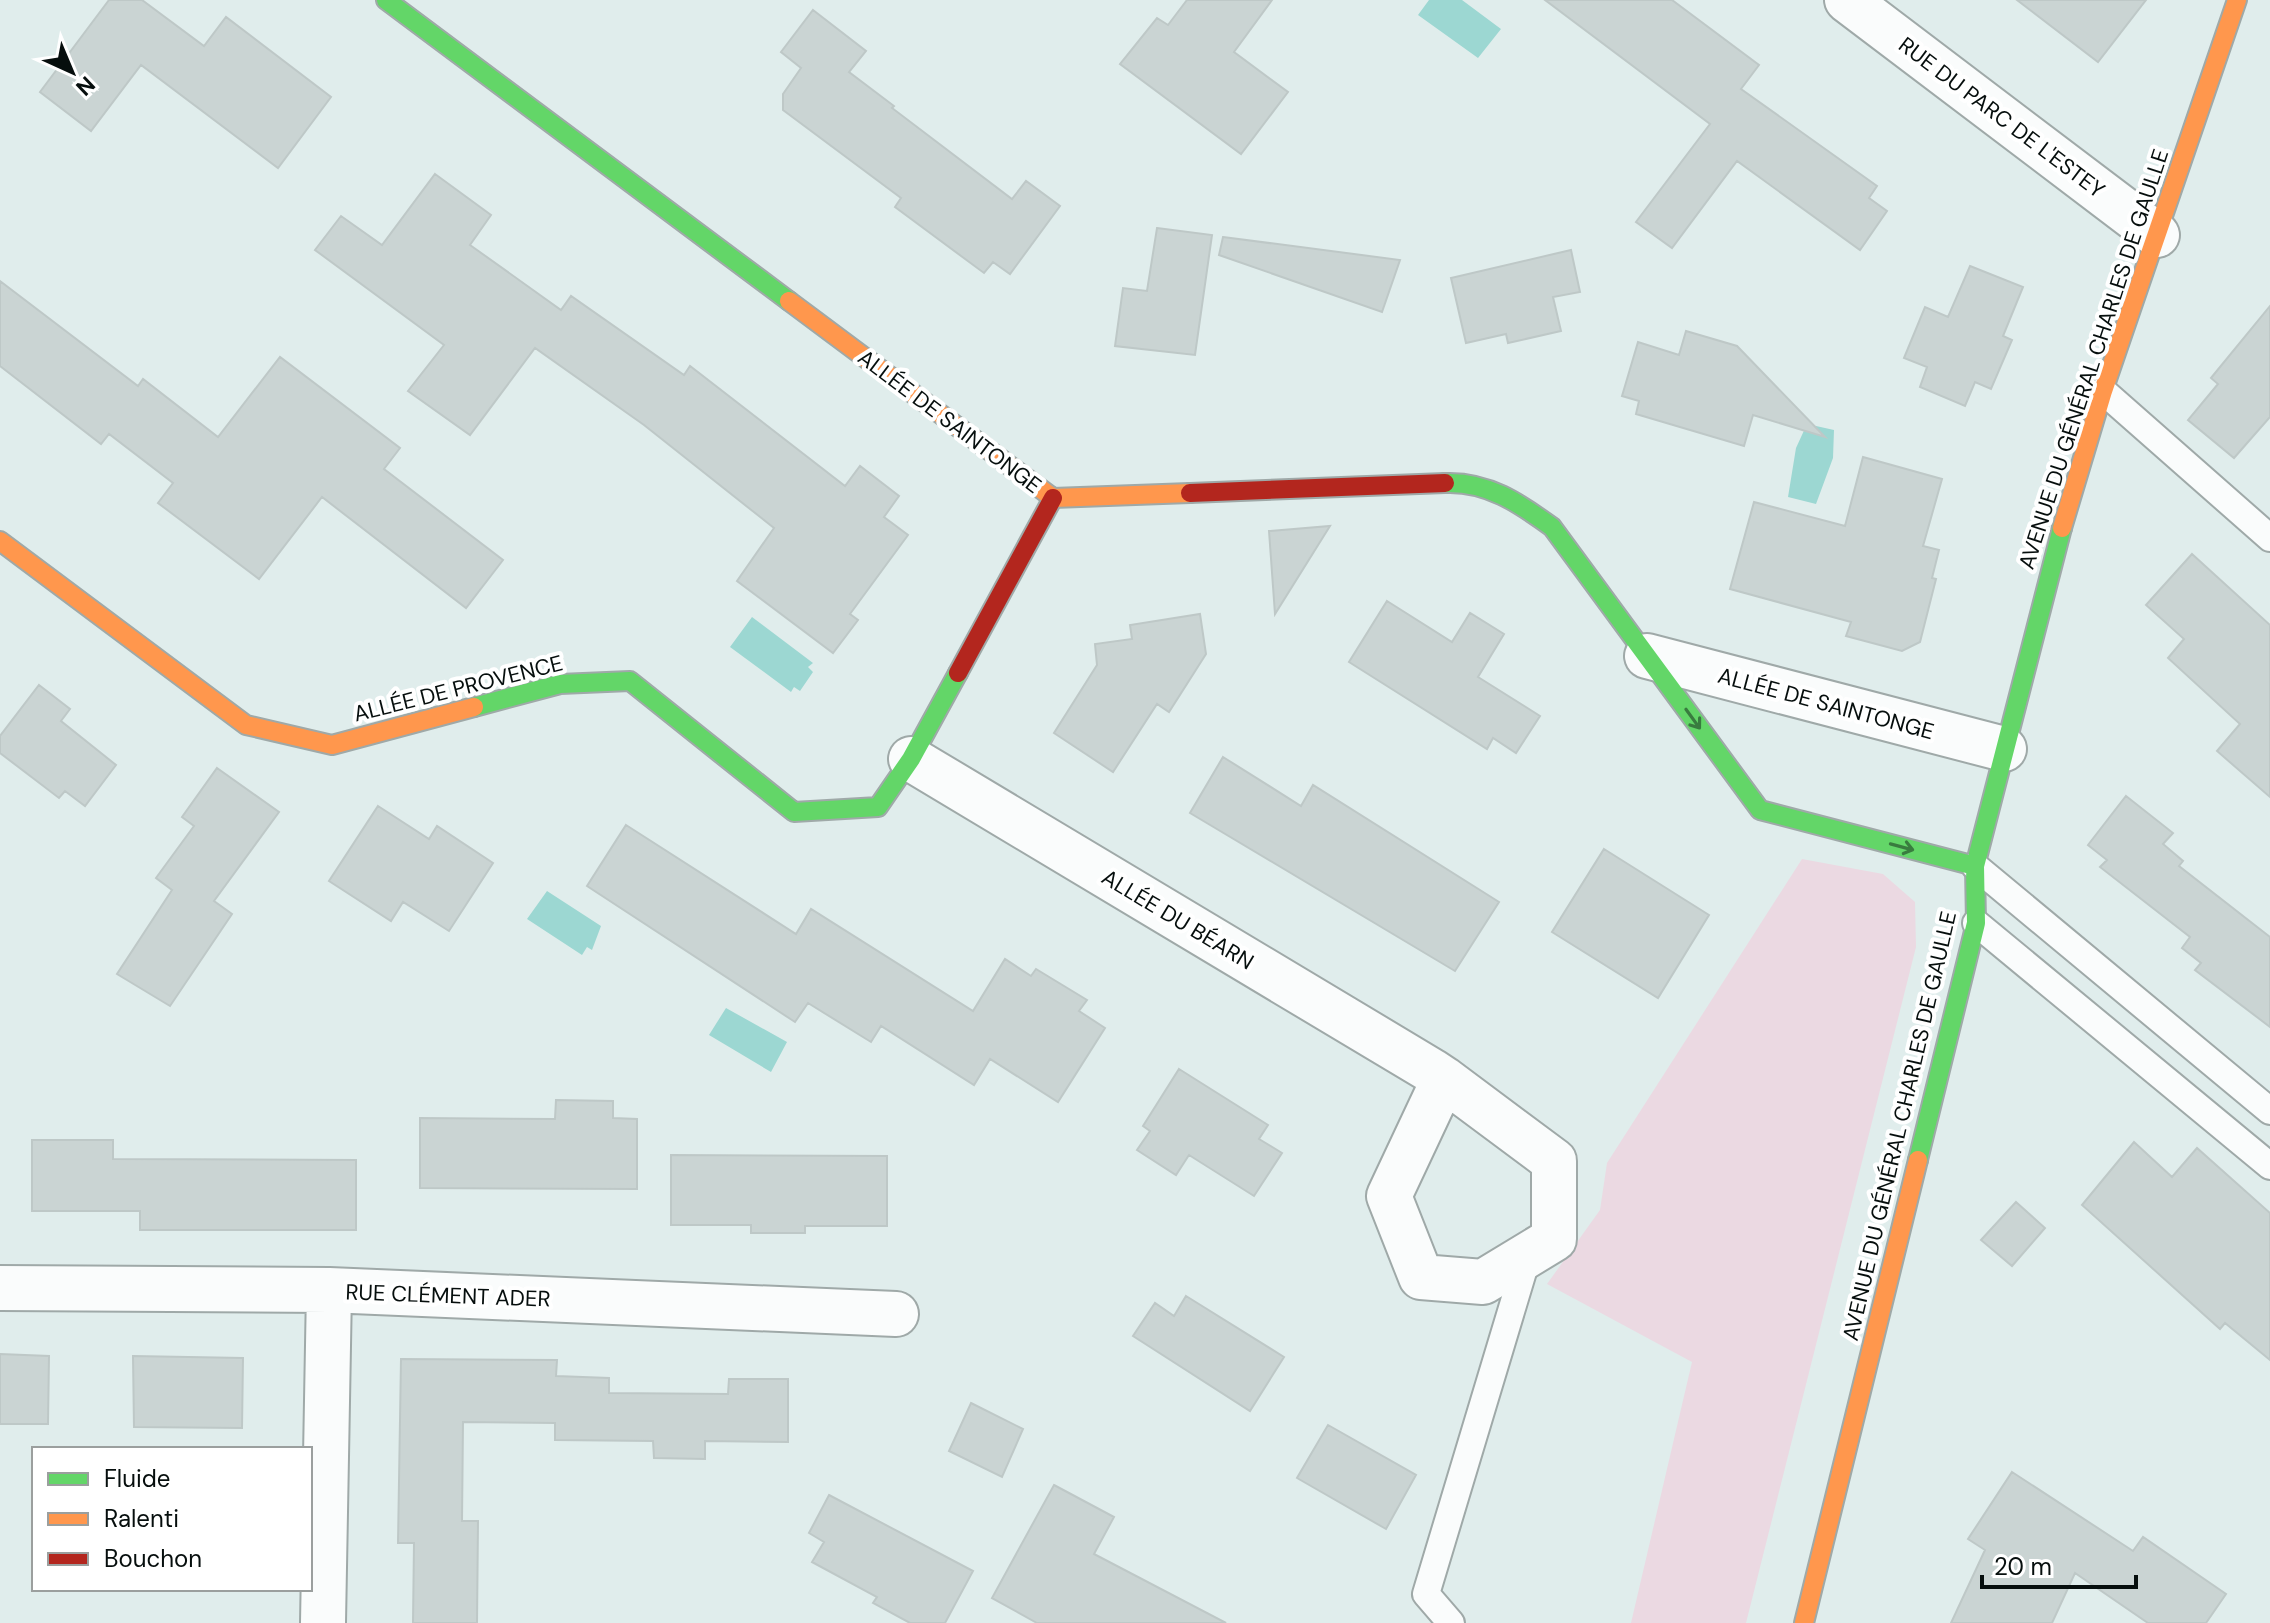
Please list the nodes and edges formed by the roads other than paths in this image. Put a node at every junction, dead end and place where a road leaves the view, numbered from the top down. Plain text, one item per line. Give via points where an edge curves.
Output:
1 (386, 0) edge
2 (1847, 0) edge
3 (2237, 0) edge
4 (2157, 235) junction
5 (2103, 391) junction
6 (1053, 498) junction
7 (2270, 538) edge
8 (0, 541) edge
9 (1647, 656) junction
10 (2004, 749) junction
11 (911, 759) junction
12 (1975, 866) junction
13 (1976, 923) junction
14 (1444, 1079) junction
15 (2270, 1111) edge
16 (2270, 1166) edge
17 (1528, 1255) junction
18 (0, 1288) edge
19 (329, 1290) junction
20 (896, 1314) dead end
21 (323, 1623) edge
22 (1451, 1623) edge
23 (1804, 1623) edge

1 - 6 street, ALLÉE DE SAINTONGE
2 - 4 street, RUE DU PARC DE L'ESTEY
3 - 4 street, AVENUE DU GÉNÉRAL CHARLES DE GAULLE
4 - 5 street, AVENUE DU GÉNÉRAL CHARLES DE GAULLE
5 - 7 lane
5 - 10 street, AVENUE DU GÉNÉRAL CHARLES DE GAULLE via 2051,564
6 - 9 street, ALLÉE DE SAINTONGE via 1465,482 1510,497 1552,527
6 - 11 street, ALLÉE DE PROVENCE
8 - 11 street, ALLÉE DE PROVENCE via 246,725 332,745 560,684 630,681 794,812 878,807
9 - 10 street, ALLÉE DE SAINTONGE
9 -> 12 street, ALLÉE DE SAINTONGE via 1760,810
10 - 12 street, AVENUE DU GÉNÉRAL CHARLES DE GAULLE
11 - 14 street, ALLÉE DU BÉARN
12 - 13 street, AVENUE DU GÉNÉRAL CHARLES DE GAULLE
12 - 15 lane
13 - 16 lane
13 - 23 street, AVENUE DU GÉNÉRAL CHARLES DE GAULLE
14 - 17 street, ALLÉE DU BÉARN via 1554,1161 1554,1239
14 - 17 street, ALLÉE DU BÉARN via 1389,1196 1421,1277 1483,1282
17 - 22 lane via 1426,1594
18 - 19 street, RUE CLÉMENT ADER
19 - 20 street, RUE CLÉMENT ADER
19 - 21 street

